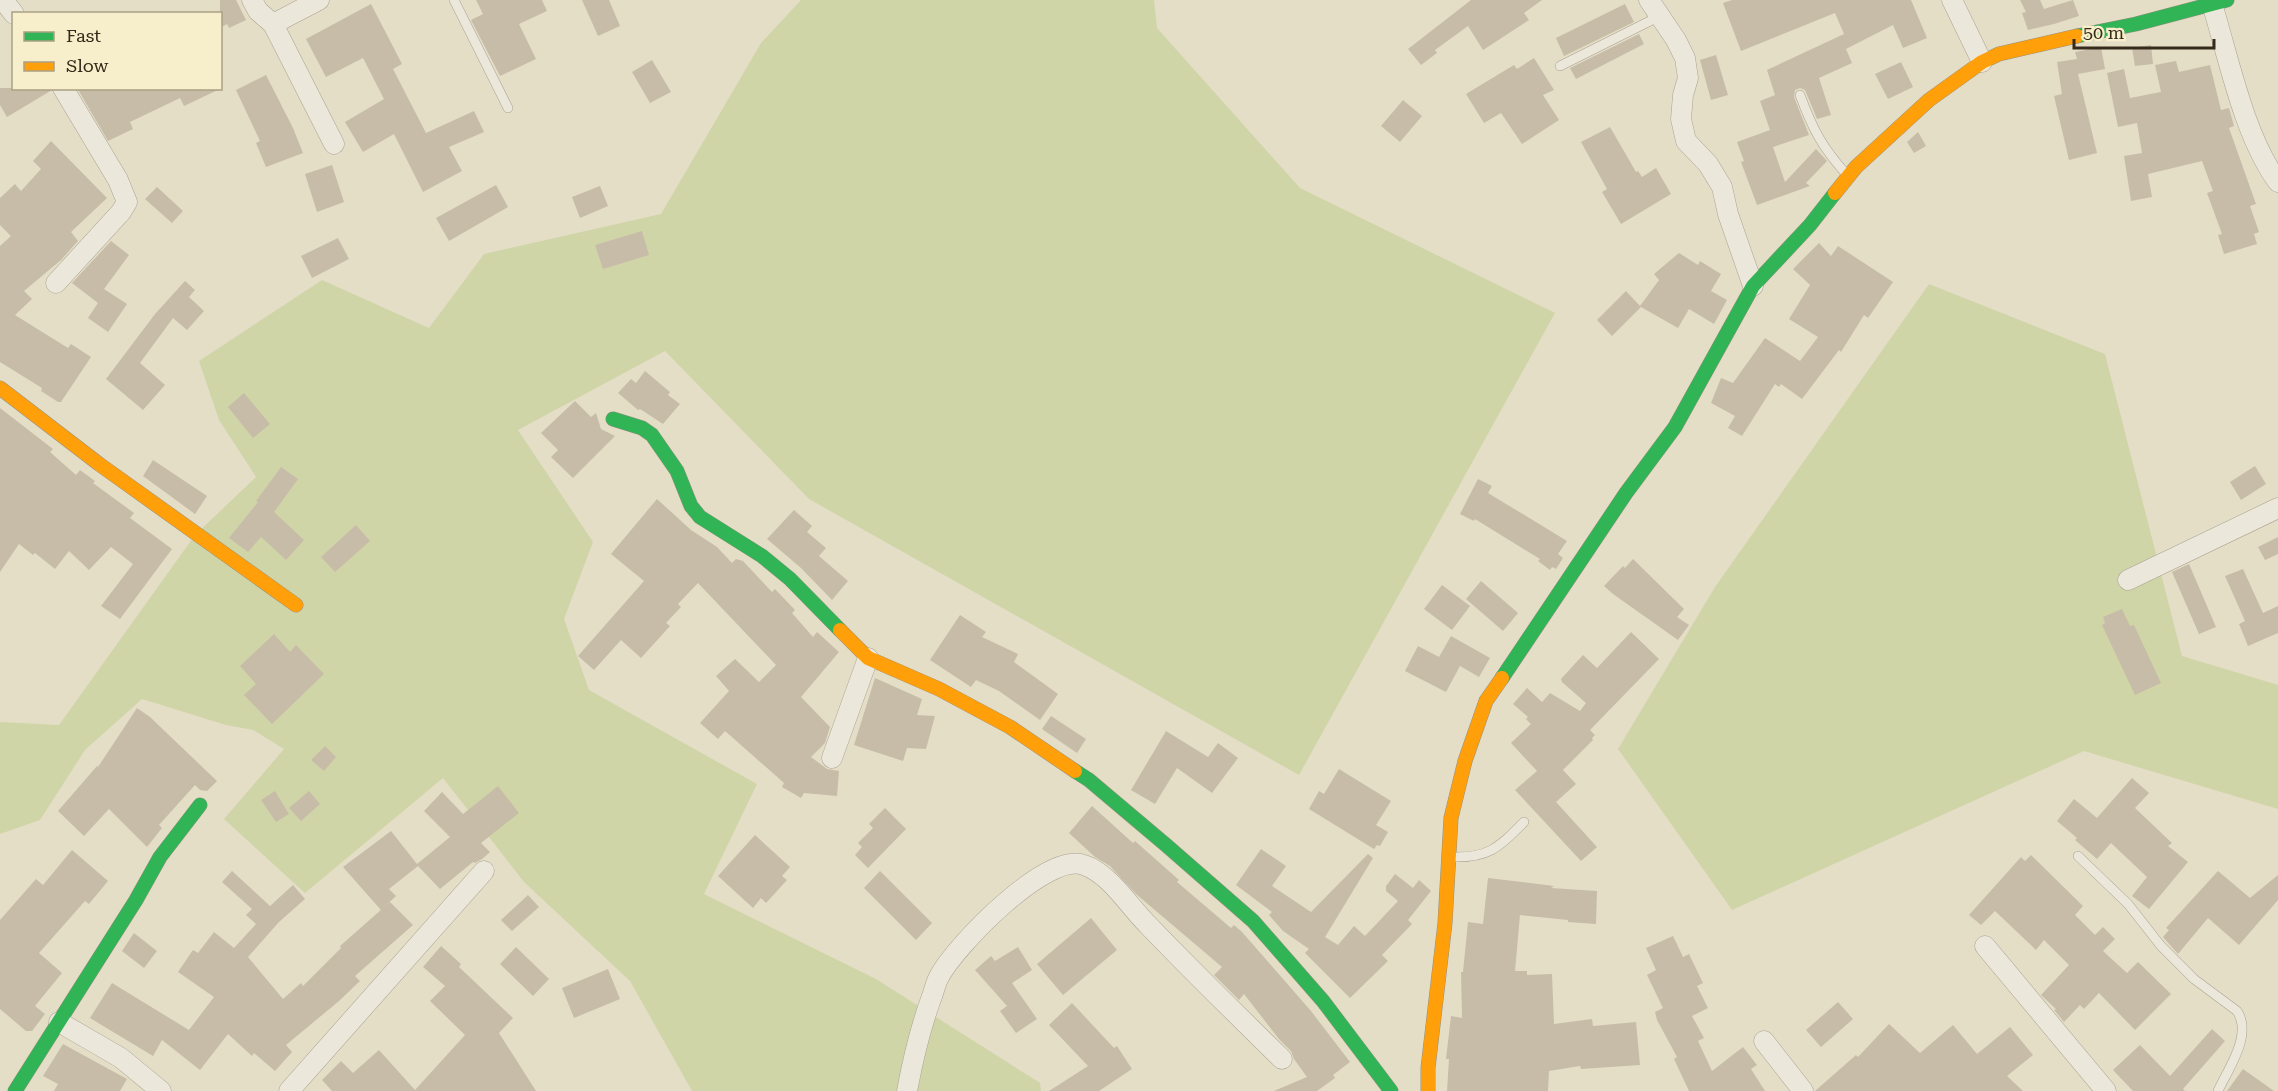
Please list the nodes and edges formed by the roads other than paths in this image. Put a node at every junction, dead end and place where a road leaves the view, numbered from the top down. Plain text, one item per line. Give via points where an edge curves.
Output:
1 (3, 0) edge
2 (252, 0) edge
3 (319, 0) edge
4 (454, 0) edge
5 (1952, 0) edge
6 (2219, 2) edge
7 (1654, 8) edge
8 (12, 12) edge
9 (273, 24) junction
10 (1982, 62) junction
11 (1560, 66) dead end
12 (64, 90) edge
13 (1800, 95) dead end
14 (508, 108) dead end
15 (334, 144) dead end
16 (1849, 177) junction
17 (2278, 181) edge
18 (56, 283) dead end
19 (1753, 286) junction
20 (0, 388) edge
21 (613, 419) dead end
22 (2278, 508) edge
23 (2128, 580) dead end
24 (296, 605) dead end
25 (868, 658) junction
26 (832, 758) dead end
27 (200, 805) dead end
28 (1524, 822) dead end
29 (2078, 856) dead end
30 (1448, 857) junction
31 (484, 871) dead end
32 (1985, 946) dead end
33 (59, 1022) junction
34 (1764, 1041) dead end
35 (1282, 1059) dead end
36 (15, 1091) edge
37 (161, 1091) edge
38 (289, 1091) edge
39 (907, 1091) edge
40 (1391, 1091) edge
41 (1428, 1091) edge
42 (1803, 1091) edge
43 (2106, 1091) edge
44 (2218, 1091) edge

1 - 8 street
2 - 9 street
3 - 9 street
4 - 14 lane
5 - 10 street
6 - 10 street via 2036,44
6 - 17 street via 2251,132 2267,168
7 - 11 lane
7 - 19 street via 1685,58 1688,78 1682,119 1686,141 1708,164 1722,187
9 - 15 street
10 - 16 street via 1929,100
12 - 18 street via 127,202
13 - 16 lane via 1813,129
16 - 19 street
19 - 30 street via 1675,427 1486,701 1459,784
20 - 24 street
21 - 25 street via 652,435 677,471 691,506 700,517 752,548 790,579
22 - 23 street
25 - 26 street
25 - 40 street via 939,688 1010,727 1089,780 1253,921 1323,1000
27 - 33 street via 160,857
28 - 30 lane via 1502,844 1474,858
29 - 44 lane via 2128,904 2194,979 2240,1016 2240,1043
30 - 41 street
31 - 38 street
32 - 43 street
33 - 36 street
33 - 37 street via 121,1058
34 - 42 street
35 - 39 street via 1109,882 1086,865 1071,863 1033,881 1004,902 939,977 916,1047

